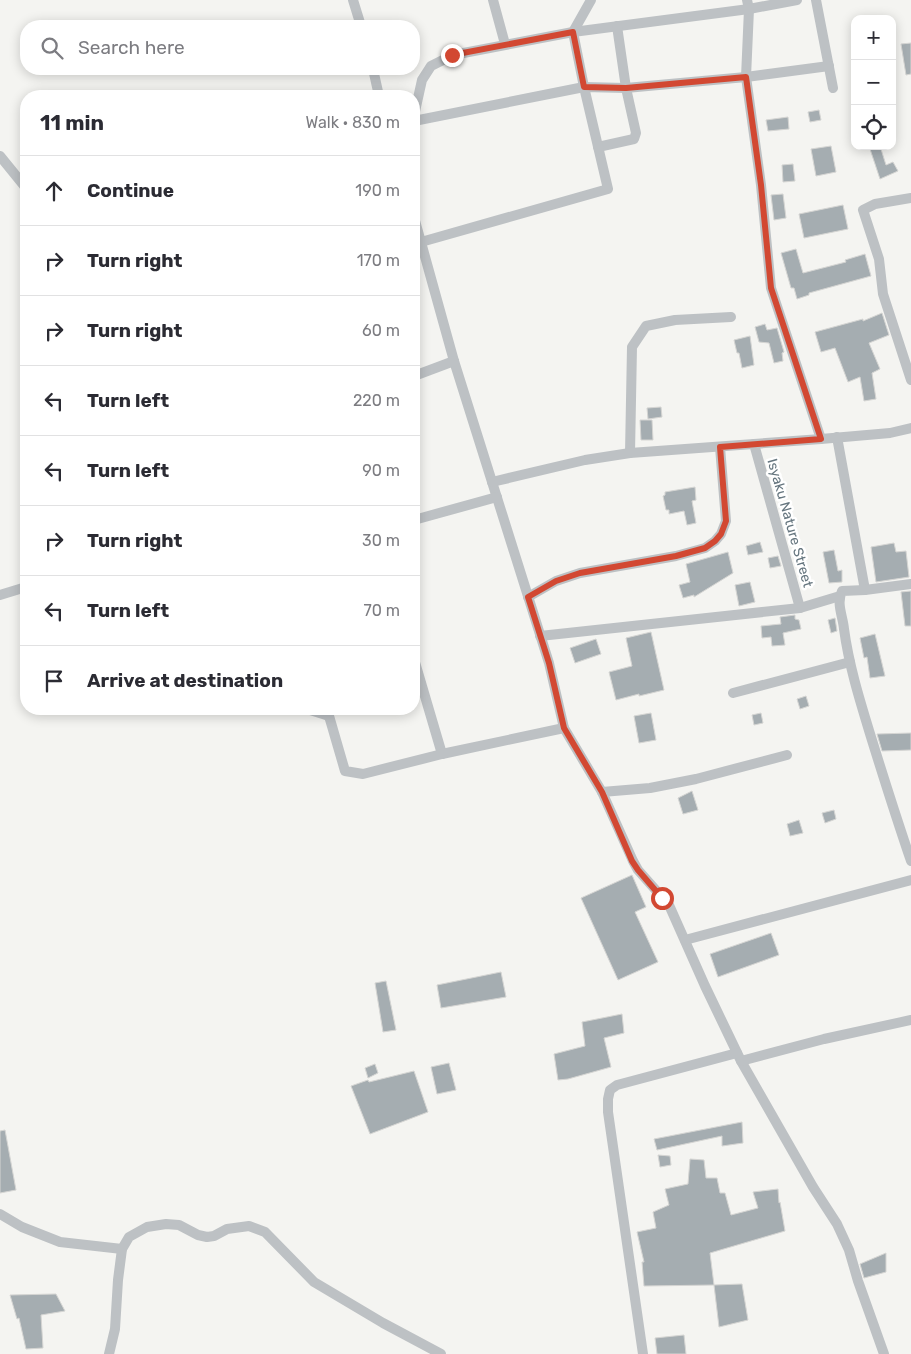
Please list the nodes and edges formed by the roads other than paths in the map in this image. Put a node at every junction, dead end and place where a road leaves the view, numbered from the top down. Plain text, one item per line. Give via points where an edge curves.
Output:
1 (353, 0) edge
2 (494, 0) edge
3 (591, 0) edge
4 (797, 0) edge
5 (816, 0) edge
6 (748, 5) edge
7 (359, 20) edge
8 (617, 26) junction
9 (573, 32) junction
10 (505, 44) junction
11 (829, 66) junction
12 (374, 75) edge
13 (746, 77) junction
14 (584, 87) junction
15 (626, 88) junction
16 (833, 88) dead end
17 (378, 90) edge
18 (420, 90) edge
19 (420, 120) edge
20 (598, 147) junction
21 (0, 156) edge
22 (20, 181) edge
23 (911, 198) edge
24 (420, 241) edge
25 (420, 252) edge
26 (731, 317) dead end
27 (454, 361) junction
28 (420, 374) edge
29 (911, 380) edge
30 (911, 428) edge
31 (837, 437) junction
32 (821, 439) junction
33 (754, 444) junction
34 (720, 447) junction
35 (630, 453) junction
36 (492, 482) junction
37 (497, 497) junction
38 (420, 518) edge
39 (911, 584) edge
40 (20, 589) edge
41 (865, 590) junction
42 (0, 595) edge
43 (840, 596) junction
44 (528, 597) junction
45 (800, 608) junction
46 (540, 636) junction
47 (850, 662) junction
48 (420, 679) edge
49 (733, 693) dead end
50 (329, 715) edge
51 (564, 728) junction
52 (442, 754) junction
53 (787, 755) dead end
54 (602, 792) junction
55 (911, 861) edge
56 (911, 880) edge
57 (685, 940) junction
58 (911, 1020) edge
59 (740, 1057) junction
60 (0, 1214) edge
61 (122, 1249) junction
62 (109, 1354) edge
63 (441, 1354) edge
64 (643, 1354) edge
65 (884, 1354) edge

1 - 7 street
2 - 10 street
3 - 9 street
4 - 6 street
5 - 11 street
6 - 8 street
6 - 13 street
8 - 9 street
8 - 15 street
9 - 10 street
9 - 14 street
10 - 18 street via 452,55 431,66
11 - 13 street
11 - 16 street
12 - 17 street
13 - 15 street
13 - 32 street via 771,288
14 - 15 street
14 - 19 street
14 - 20 street
15 - 20 street via 636,133 634,138
20 - 24 street via 608,188
21 - 22 street
23 - 29 street via 875,204 864,210 879,259 883,294
25 - 27 street
26 - 35 street via 675,320 646,326 632,347
27 - 28 street
27 - 36 street
30 - 31 street
31 - 32 street
31 - 41 street
32 - 33 street
33 - 34 street
33 - 45 street, Isyaku Nature Street
34 - 35 street
34 - 44 street via 726,521 715,541 705,548 676,556 580,573 556,581
35 - 36 street
36 - 37 street
37 - 38 street
37 - 44 street
39 - 41 street
40 - 42 street
41 - 43 street via 842,591
43 - 45 street
43 - 47 street via 840,615
44 - 46 street
45 - 46 street
46 - 51 street
47 - 49 street
47 - 55 street
48 - 52 street
50 - 52 street via 344,771 363,774
51 - 52 street
51 - 54 street
53 - 54 street via 696,779 650,788
54 - 57 street via 632,861 668,905
56 - 57 street
57 - 59 street
58 - 59 street
59 - 64 street via 617,1085 610,1090 608,1112
59 - 65 street via 837,1224
60 - 61 street via 60,1242
61 - 62 street via 116,1329
61 - 63 street via 129,1238 147,1227 179,1225 207,1237 227,1229 249,1226 264,1232 314,1282

